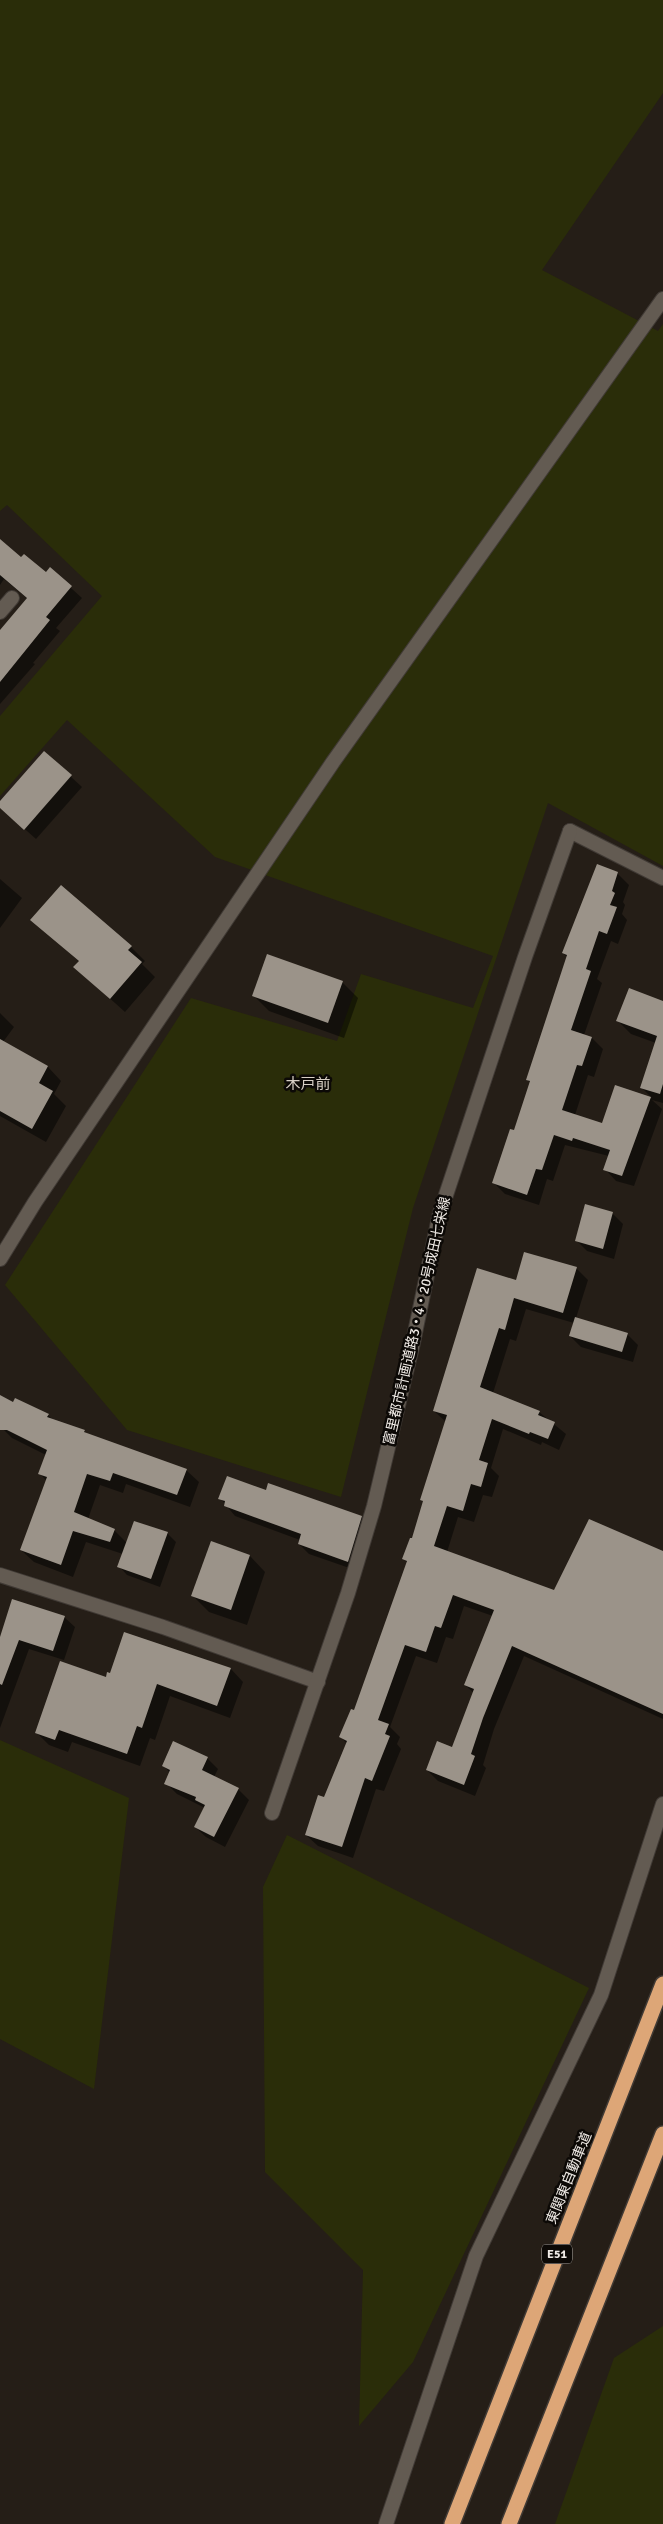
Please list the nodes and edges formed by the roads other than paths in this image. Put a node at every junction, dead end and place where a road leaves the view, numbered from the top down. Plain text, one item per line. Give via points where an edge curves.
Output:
1 (663, 299) edge
2 (12, 598) dead end
3 (0, 612) edge
4 (663, 878) edge
5 (0, 1258) edge
6 (0, 1575) edge
7 (318, 1682) junction
8 (663, 1804) edge
9 (272, 1813) dead end
10 (663, 1984) edge
11 (663, 2134) edge
12 (386, 2524) edge
13 (452, 2524) edge
14 (510, 2524) edge

1 - 5 street via 333,762
2 - 3 street
4 - 7 street, 富里都市計画道路3・4・20号成田七栄線 via 570,831 440,1212 374,1506
6 - 7 street via 163,1627
7 - 9 street, 富里都市計画道路3・4・20号成田七栄線
8 - 12 street via 601,1995 476,2256
10 - 13 highway, 東関東自動車道 / E51
11 - 14 highway

